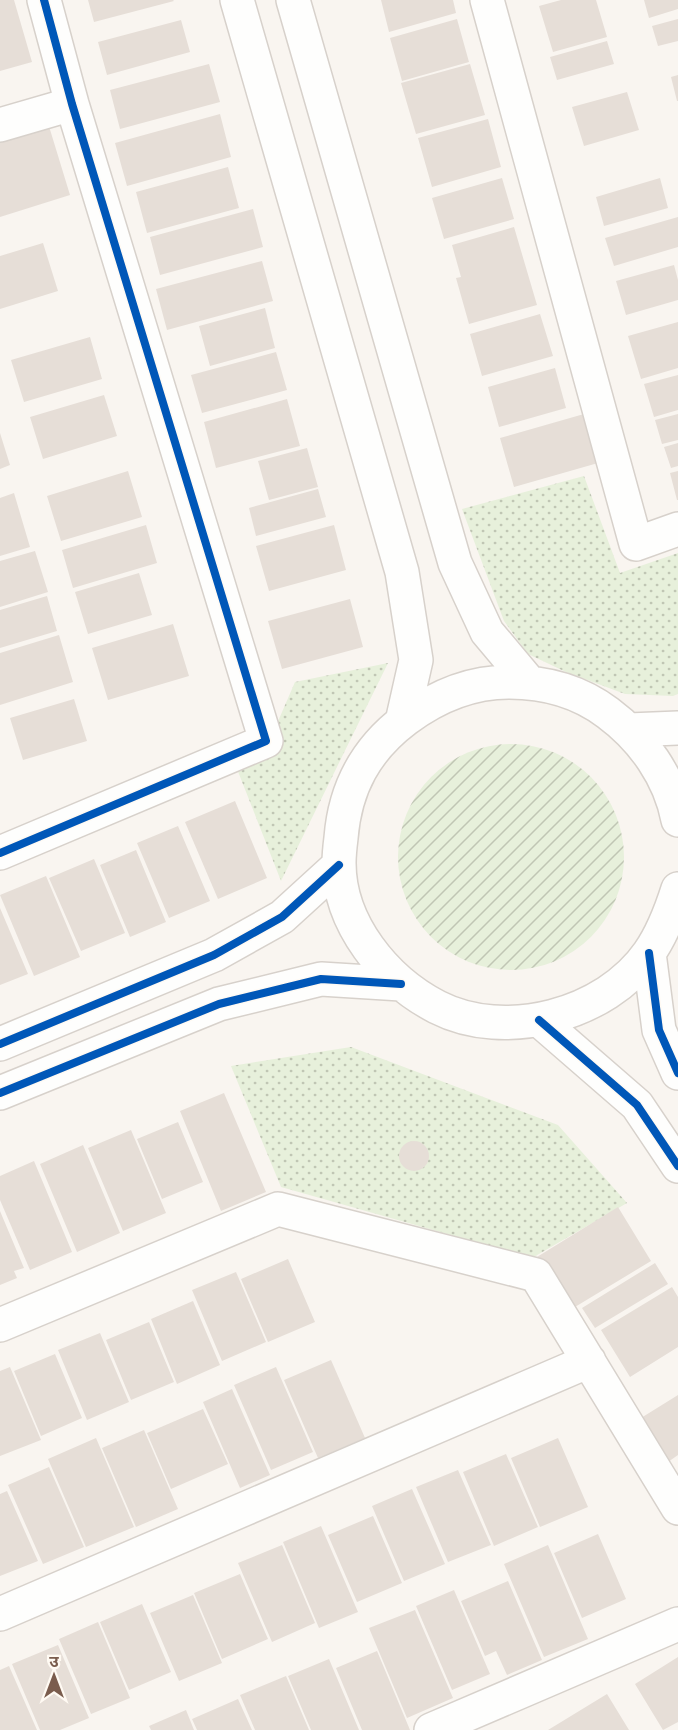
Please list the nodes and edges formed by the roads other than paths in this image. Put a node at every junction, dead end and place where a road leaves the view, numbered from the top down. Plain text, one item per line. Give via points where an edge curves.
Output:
1 (44, 0) edge
2 (237, 0) edge
3 (293, 0) edge
4 (487, 0) edge
5 (72, 104) junction
6 (0, 126) edge
7 (678, 529) edge
8 (529, 682) junction
9 (402, 722) junction
10 (678, 728) edge
11 (629, 730) junction
12 (678, 819) edge
13 (0, 853) edge
14 (339, 865) junction
15 (678, 889) edge
16 (649, 953) junction
17 (401, 984) junction
18 (539, 1020) junction
19 (0, 1044) edge
20 (678, 1073) edge
21 (0, 1093) edge
22 (678, 1166) edge
23 (0, 1325) edge
24 (589, 1361) junction
25 (678, 1508) edge
26 (0, 1614) edge
27 (678, 1624) edge
28 (479, 1721) edge
29 (431, 1730) edge

1 - 5 street
2 - 9 street via 402,572 416,660
3 - 8 street via 455,563 487,632
4 - 7 street via 636,544
5 - 6 street
5 - 13 street via 267,741
8 - 9 street via 467,687 426,704
8 - 11 street via 578,695
9 - 14 street via 376,745 350,790 343,814
10 - 11 street
11 - 12 street via 661,771
14 - 17 street via 354,923 373,955
14 - 19 street via 282,916 214,955
15 - 16 street via 667,922
16 - 18 street via 634,971 595,1001
16 - 20 street via 659,1030
17 - 18 street via 443,1010 468,1018 497,1023
17 - 21 street via 321,979 219,1004
18 - 22 street via 637,1105
23 - 24 street via 278,1209 536,1275
24 - 25 street
24 - 26 street
27 - 28 street
28 - 29 street

